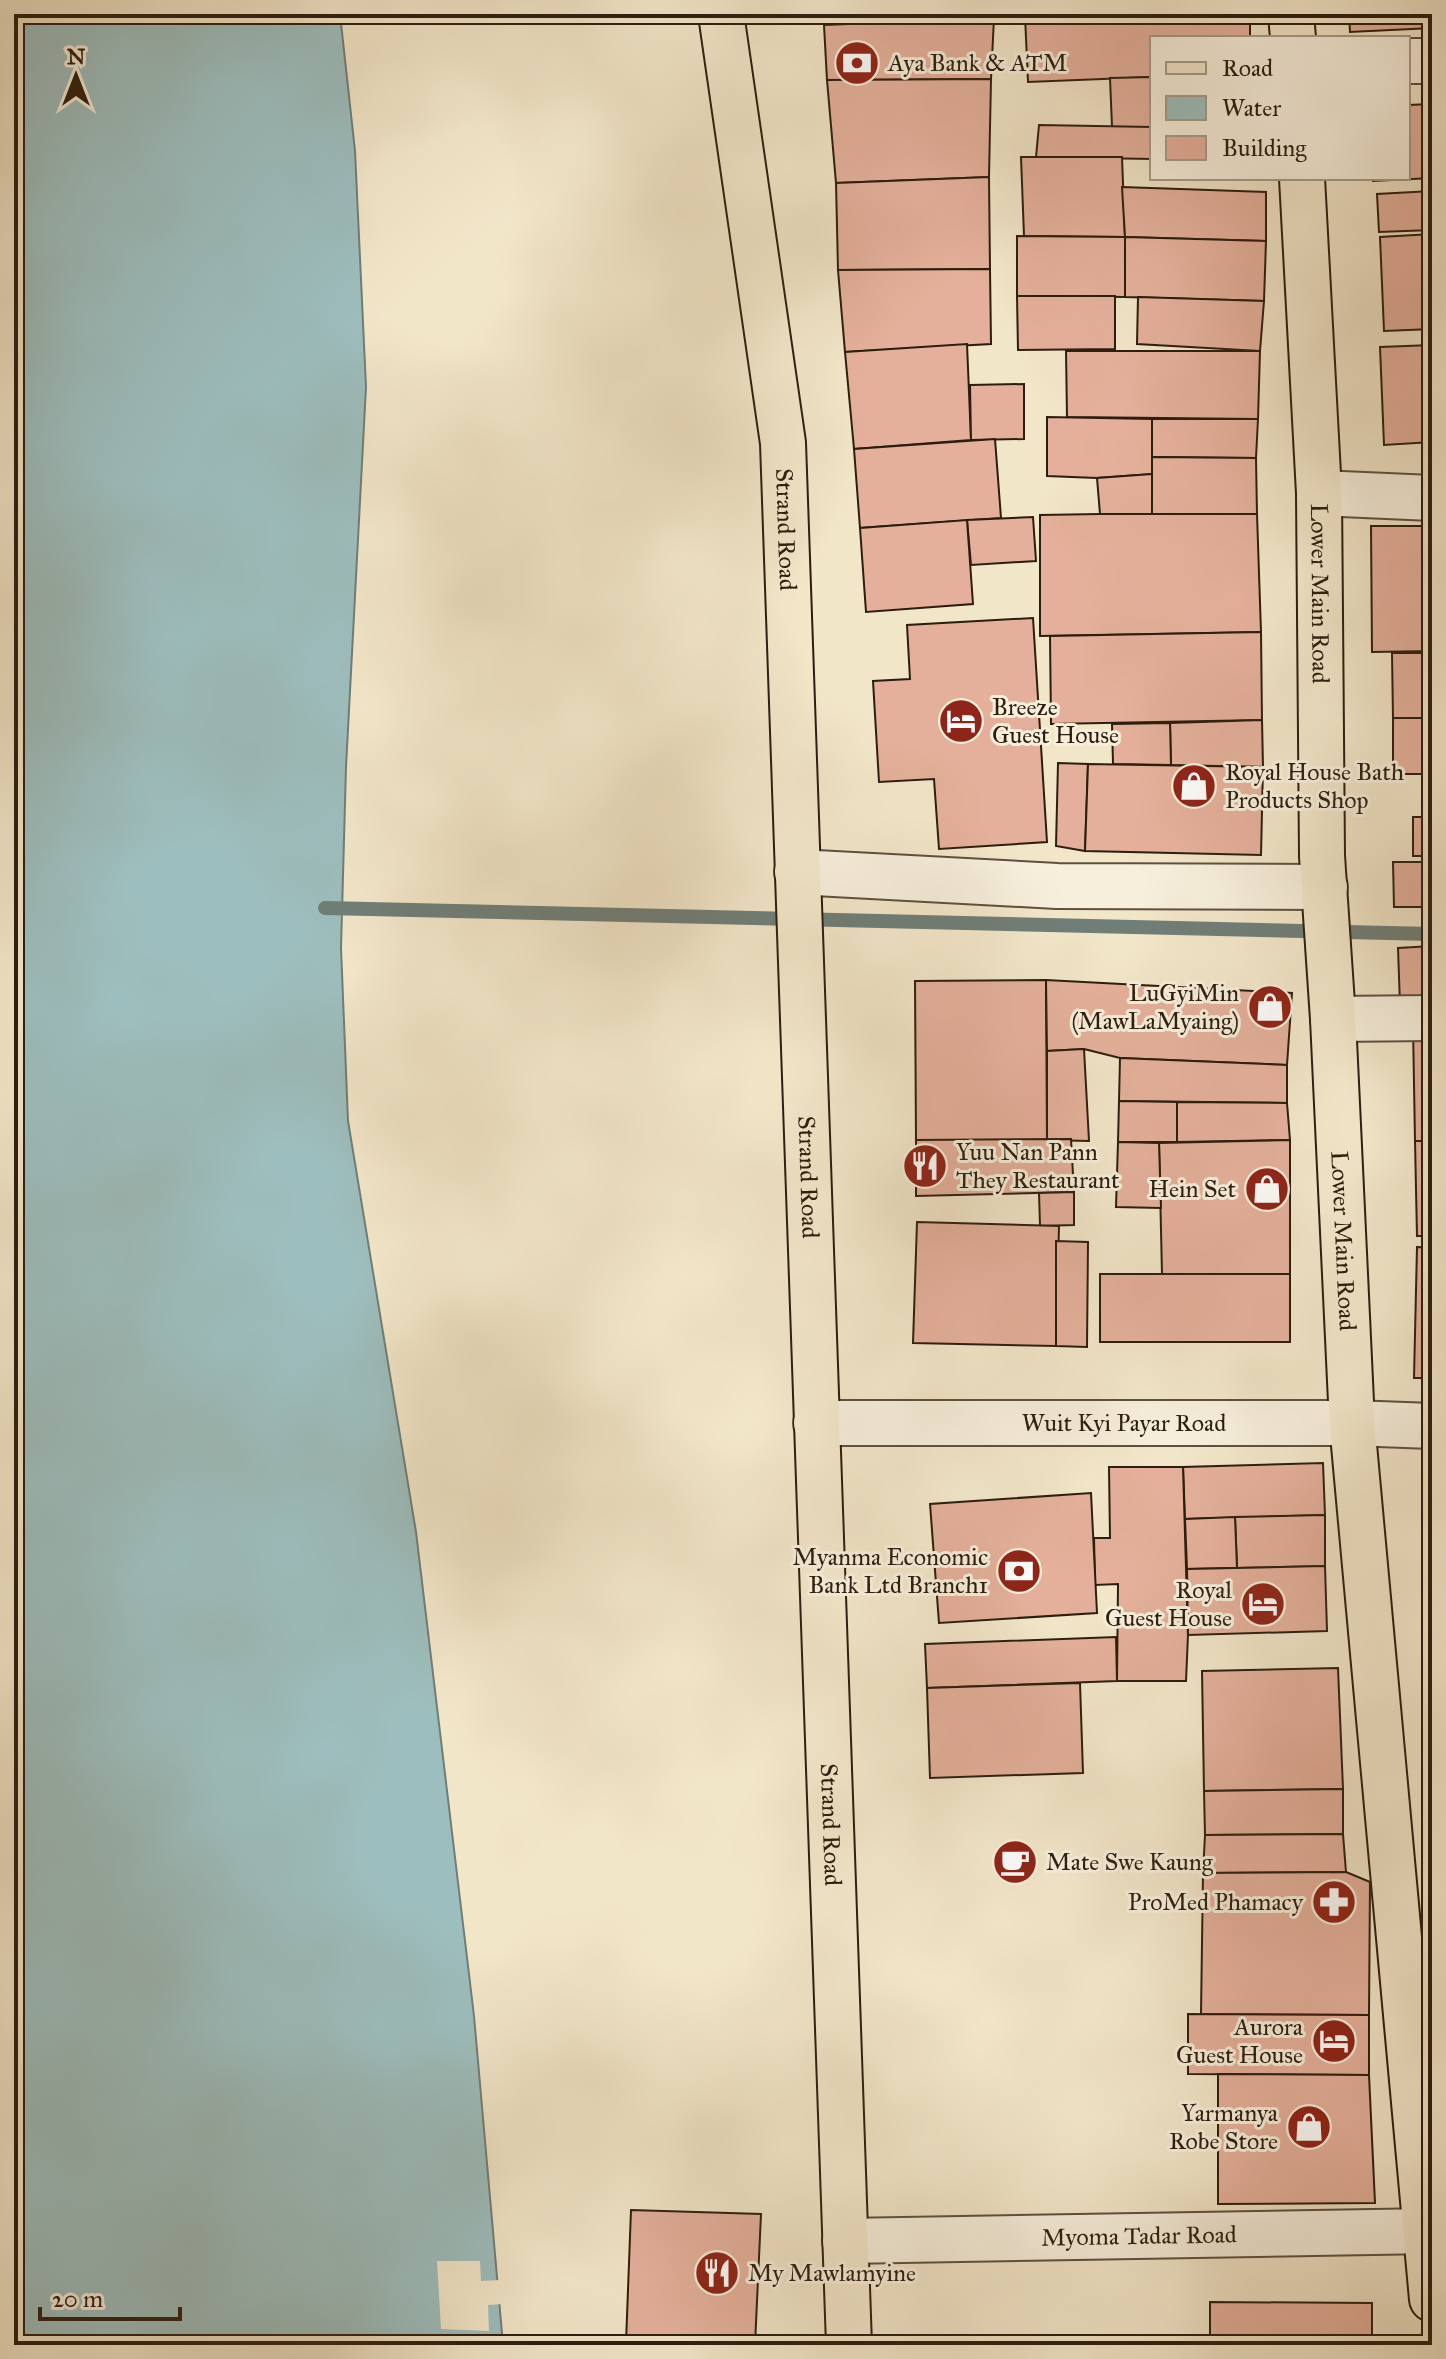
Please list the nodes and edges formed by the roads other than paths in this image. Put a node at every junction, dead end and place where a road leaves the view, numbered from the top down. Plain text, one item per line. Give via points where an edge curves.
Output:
1 (721, 14) edge
2 (1291, 14) edge
3 (1293, 36) edge
4 (1410, 61) edge
5 (1432, 61) edge
6 (1302, 180) edge
7 (1319, 493) junction
8 (1432, 498) edge
9 (797, 872) junction
10 (1325, 887) junction
11 (1432, 1018) edge
12 (1333, 1019) junction
13 (816, 1423) junction
14 (1352, 1423) junction
15 (1432, 1426) edge
16 (1428, 2231) edge
17 (845, 2241) junction
18 (1432, 2299) edge
19 (849, 2345) edge

1 - 9 main road, Strand Road via 783,443
2 - 3 main road
4 - 5 street
6 - 7 main road, Lower Main Road
7 - 8 street
7 - 10 main road, Lower Main Road
9 - 10 street via 1057,886
9 - 13 main road, Strand Road
10 - 12 main road, Lower Main Road
11 - 12 street
12 - 14 main road, Lower Main Road
13 - 14 street, Wuit Kyi Payar Road
13 - 17 main road, Strand Road
14 - 15 street, Wuit Kyi Payar Road
14 - 16 main road, Lower Main Road
16 - 17 street, Myoma Tadar Road
16 - 18 main road, Lower Main Road
17 - 19 main road, Strand Road

